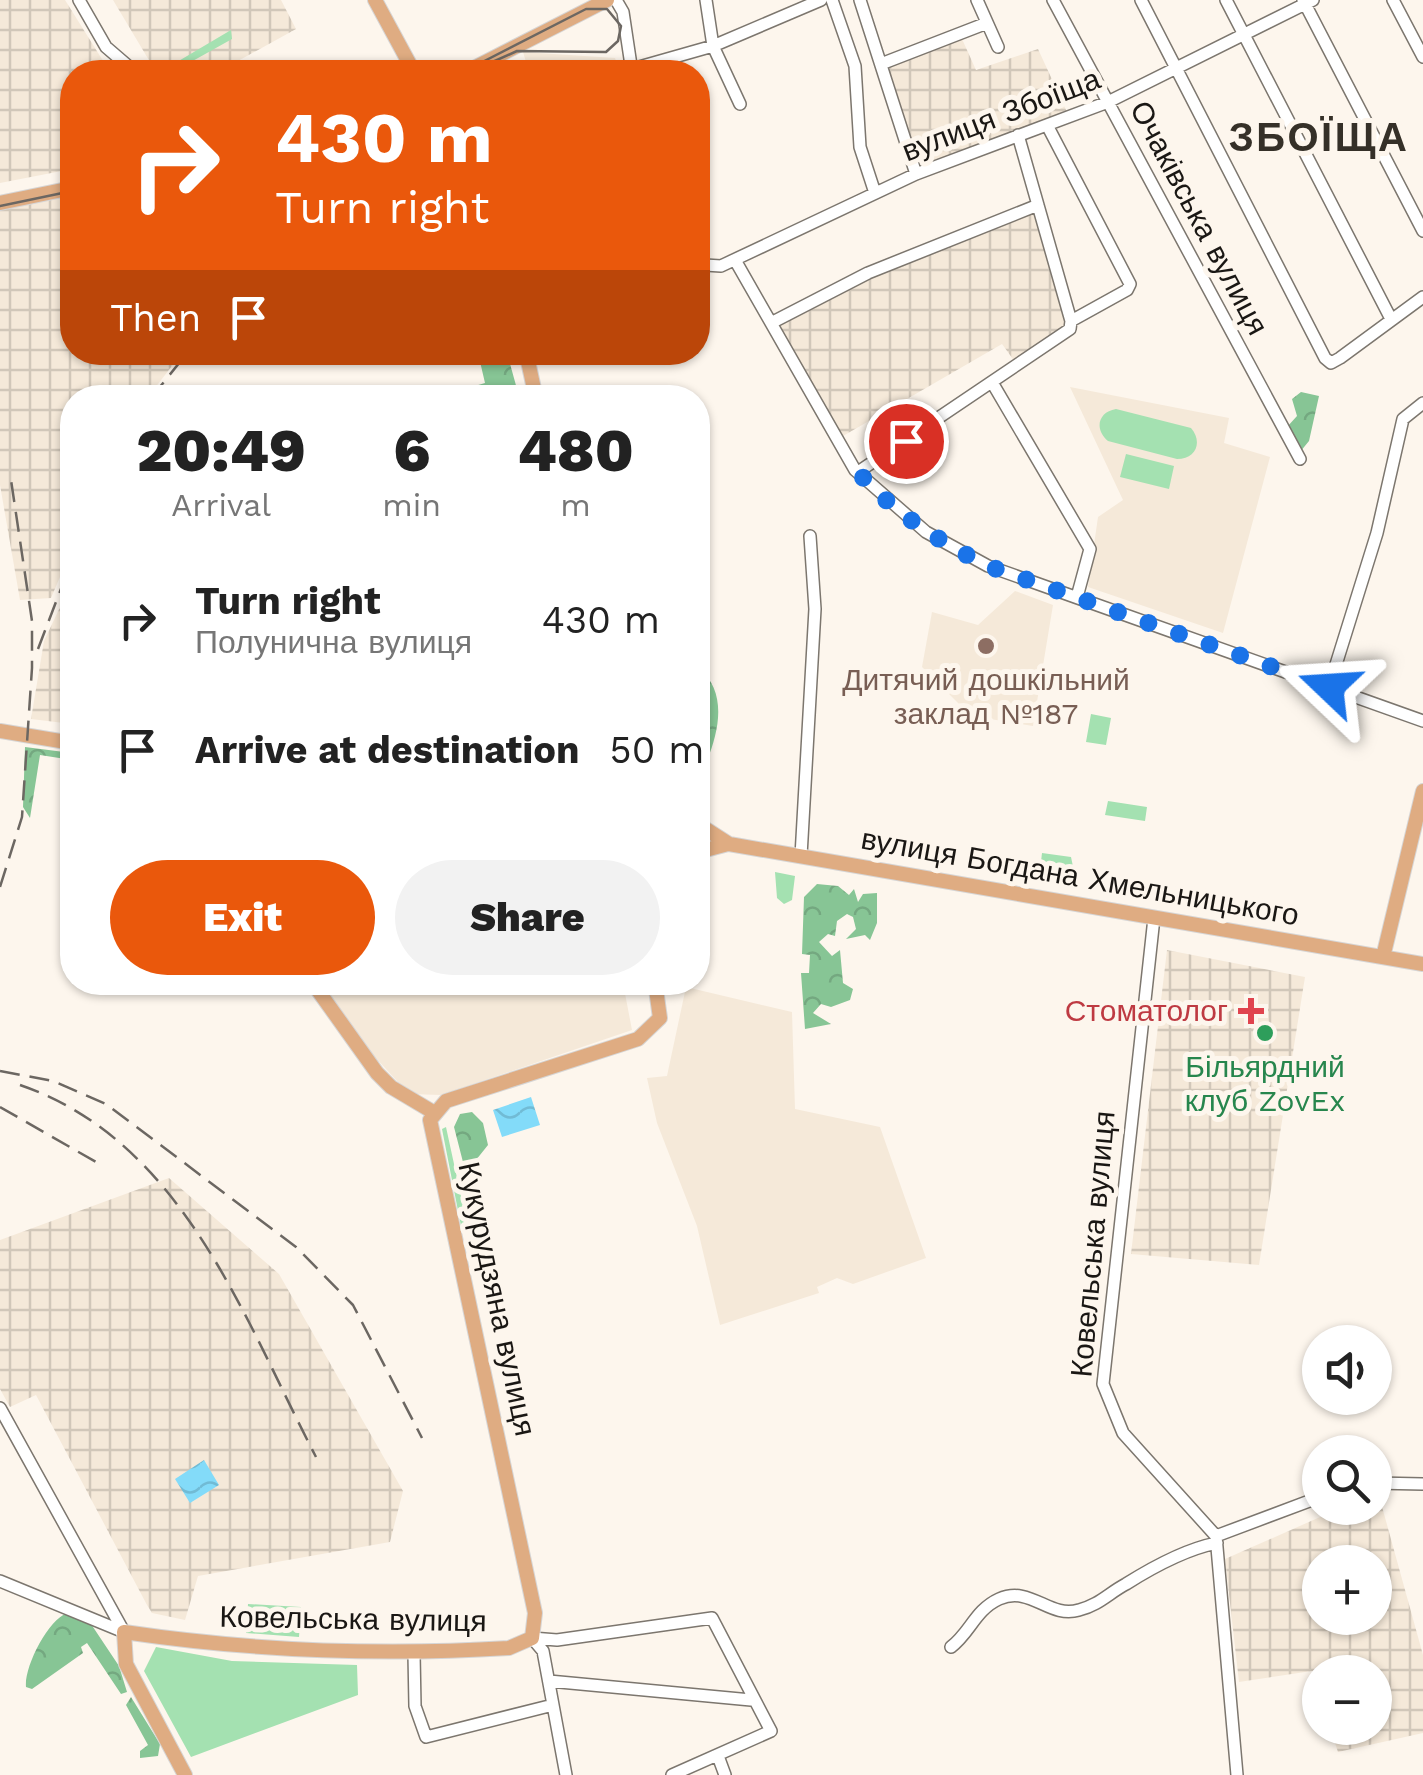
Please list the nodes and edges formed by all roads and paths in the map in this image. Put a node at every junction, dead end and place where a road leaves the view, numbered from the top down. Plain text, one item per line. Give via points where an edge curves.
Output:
1 (79, 0) edge
2 (376, 0) edge
3 (607, 0) edge
4 (616, 0) edge
5 (706, 0) edge
6 (821, 0) edge
7 (832, 0) edge
8 (860, 0) edge
9 (977, 0) edge
10 (1053, 0) edge
11 (1141, 0) edge
12 (1226, 0) edge
13 (1393, 0) edge
14 (1307, 1) edge
15 (987, 23) junction
16 (1243, 33) junction
17 (713, 46) junction
18 (998, 47) dead end
19 (1423, 57) edge
20 (122, 60) edge
21 (408, 60) edge
22 (490, 60) edge
23 (630, 60) edge
24 (668, 60) edge
25 (880, 64) junction
26 (1178, 66) junction
27 (1108, 102) junction
28 (740, 104) dead end
29 (1047, 125) junction
30 (1018, 135) junction
31 (916, 174) junction
32 (60, 190) edge
33 (875, 193) junction
34 (0, 203) edge
35 (1038, 205) junction
36 (1423, 231) edge
37 (735, 260) junction
38 (710, 264) edge
39 (1423, 297) edge
40 (1391, 319) junction
41 (1072, 322) junction
42 (771, 324) junction
43 (993, 384) junction
44 (1423, 403) edge
45 (1300, 459) dead end
46 (858, 472) junction
47 (810, 536) dead end
48 (1077, 598) junction
49 (1329, 687) junction
50 (1423, 721) edge
51 (0, 731) edge
52 (60, 741) edge
53 (1423, 792) edge
54 (710, 832) edge
55 (728, 844) junction
56 (710, 849) edge
57 (1416, 852) edge
58 (802, 856) junction
59 (1154, 918) junction
60 (1383, 958) junction
61 (1423, 964) edge
62 (322, 995) edge
63 (657, 995) edge
64 (433, 1112) junction
65 (0, 1408) edge
66 (1392, 1483) edge
67 (1423, 1484) edge
68 (1302, 1505) edge
69 (1217, 1540) junction
70 (0, 1581) edge
71 (124, 1632) junction
72 (532, 1638) junction
73 (951, 1647) dead end
74 (414, 1654) junction
75 (549, 1681) junction
76 (752, 1700) junction
77 (553, 1705) junction
78 (718, 1756) junction
79 (185, 1775) edge
80 (566, 1775) edge
81 (672, 1775) edge
82 (726, 1775) edge
83 (1237, 1775) edge

1 - 20 street via 106,47
2 - 21 main road
3 - 22 main road
4 - 23 street
5 - 17 street
6 - 17 street
7 - 33 street via 854,66 860,148
8 - 25 street
9 - 15 street
10 - 27 street, Очаківська вулиця
11 - 26 street
12 - 16 street
13 - 19 street
14 - 16 street, вулиця Збоїща
14 - 36 street
15 - 18 street
15 - 25 street
16 - 26 street, вулиця Збоїща
16 - 40 street
17 - 24 street
17 - 28 street
25 - 31 street
26 - 27 street, вулиця Збоїща
26 - 40 street via 1332,363
27 - 29 street, вулиця Збоїща
27 - 45 street, Очаківська вулиця
29 - 30 street, вулиця Збоїща
29 - 41 street via 1130,284
30 - 31 street, вулиця Збоїща
30 - 35 street
31 - 33 street, вулиця Збоїща
32 - 34 main road
33 - 37 street, вулиця Збоїща
35 - 41 street
35 - 42 street via 868,273
37 - 38 street, вулиця Збоїща
37 - 42 street
39 - 40 street
41 - 43 street
42 - 46 street
43 - 46 street
43 - 48 street via 1090,549
44 - 49 street via 1403,420 1377,533
46 - 48 street via 954,550
47 - 58 street via 815,609
48 - 49 street
49 - 50 street
51 - 52 main road
53 - 57 main road
54 - 55 main road, вулиця Богдана Хмельницького
55 - 56 main road, вулиця Богдана Хмельницького
55 - 58 main road, вулиця Богдана Хмельницького
57 - 60 main road
58 - 59 main road, вулиця Богдана Хмельницького
59 - 60 main road, вулиця Богдана Хмельницького
59 - 69 street, Ковельська вулиця via 1103,1384 1123,1433
60 - 61 main road, вулиця Богдана Хмельницького
62 - 64 main road via 391,1087
63 - 64 main road via 660,1018 638,1039 446,1102
64 - 72 main road, Кукурудзяна вулиця via 431,1128 536,1613
65 - 71 street
66 - 67 street
68 - 69 street
69 - 73 street via 1077,1611 1055,1609 1034,1596 1003,1597 972,1618
69 - 83 street
70 - 71 street, Ковельська вулиця
71 - 74 main road, Ковельська вулиця via 242,1648
71 - 79 main road via 126,1664
72 - 74 main road, Ковельська вулиця via 509,1648
72 - 75 street, Кукурудзяна вулиця via 543,1651
72 - 76 street, Ковельська вулиця via 712,1618
74 - 77 street via 415,1706 426,1737
75 - 76 street
75 - 77 street, Кукурудзяна вулиця
76 - 78 street via 771,1731
77 - 80 street, Кукурудзяна вулиця
78 - 81 street
78 - 82 street

